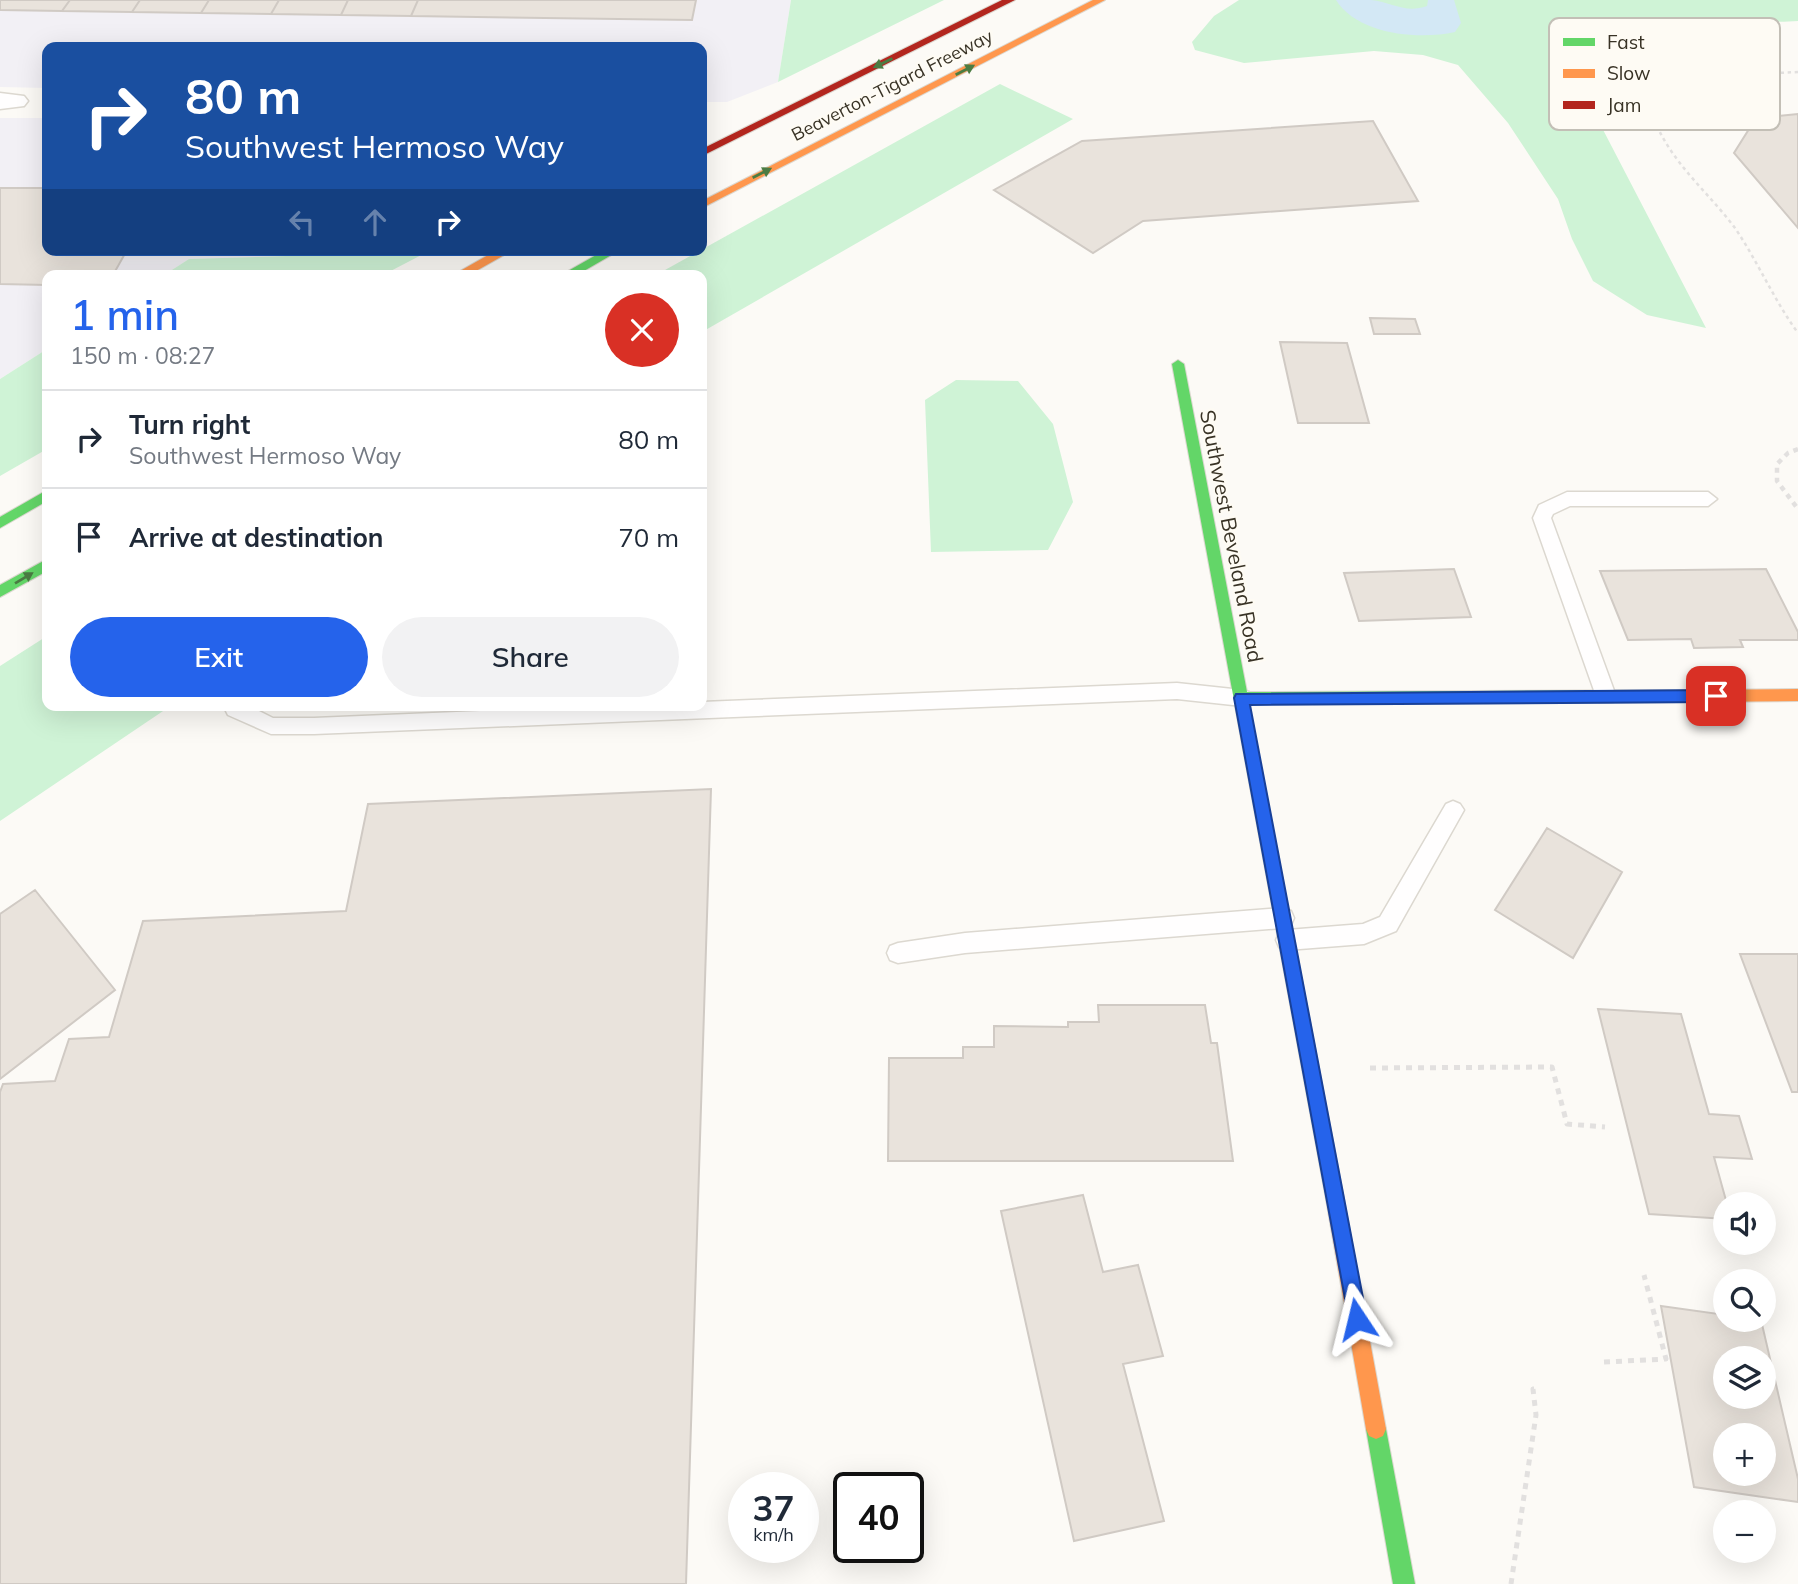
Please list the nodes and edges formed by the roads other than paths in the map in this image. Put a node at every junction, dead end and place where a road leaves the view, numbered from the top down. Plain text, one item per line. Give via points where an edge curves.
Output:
1 (1010, 0) edge
2 (1100, 0) edge
3 (707, 151) edge
4 (707, 202) edge
5 (495, 256) edge
6 (603, 256) edge
7 (469, 270) edge
8 (576, 270) edge
9 (1178, 363) dead end
10 (42, 498) edge
11 (1708, 499) dead end
12 (0, 523) edge
13 (42, 567) edge
14 (0, 592) edge
15 (1798, 695) edge
16 (1606, 696) junction
17 (1241, 698) junction
18 (707, 710) edge
19 (239, 711) edge
20 (684, 711) edge
21 (1453, 810) dead end
22 (1285, 929) junction
23 (898, 953) dead end
24 (1404, 1584) edge

1 -> 3 main road, Beaverton-Tigard Freeway
4 -> 2 main road, Beaverton-Tigard Freeway
5 - 7 main road
6 - 8 main road
9 - 17 main road, Southwest Beveland Road
10 - 12 main road
11 - 16 lane via 1567,499 1545,510 1542,518
14 -> 13 main road
15 - 16 main road
16 - 17 main road
17 - 18 lane via 1177,691
17 - 22 main road, Southwest Beveland Road
19 - 20 lane via 271,726 314,726
21 - 22 lane via 1388,924 1364,934
22 - 23 lane via 965,943
22 - 24 main road, Southwest Beveland Road

